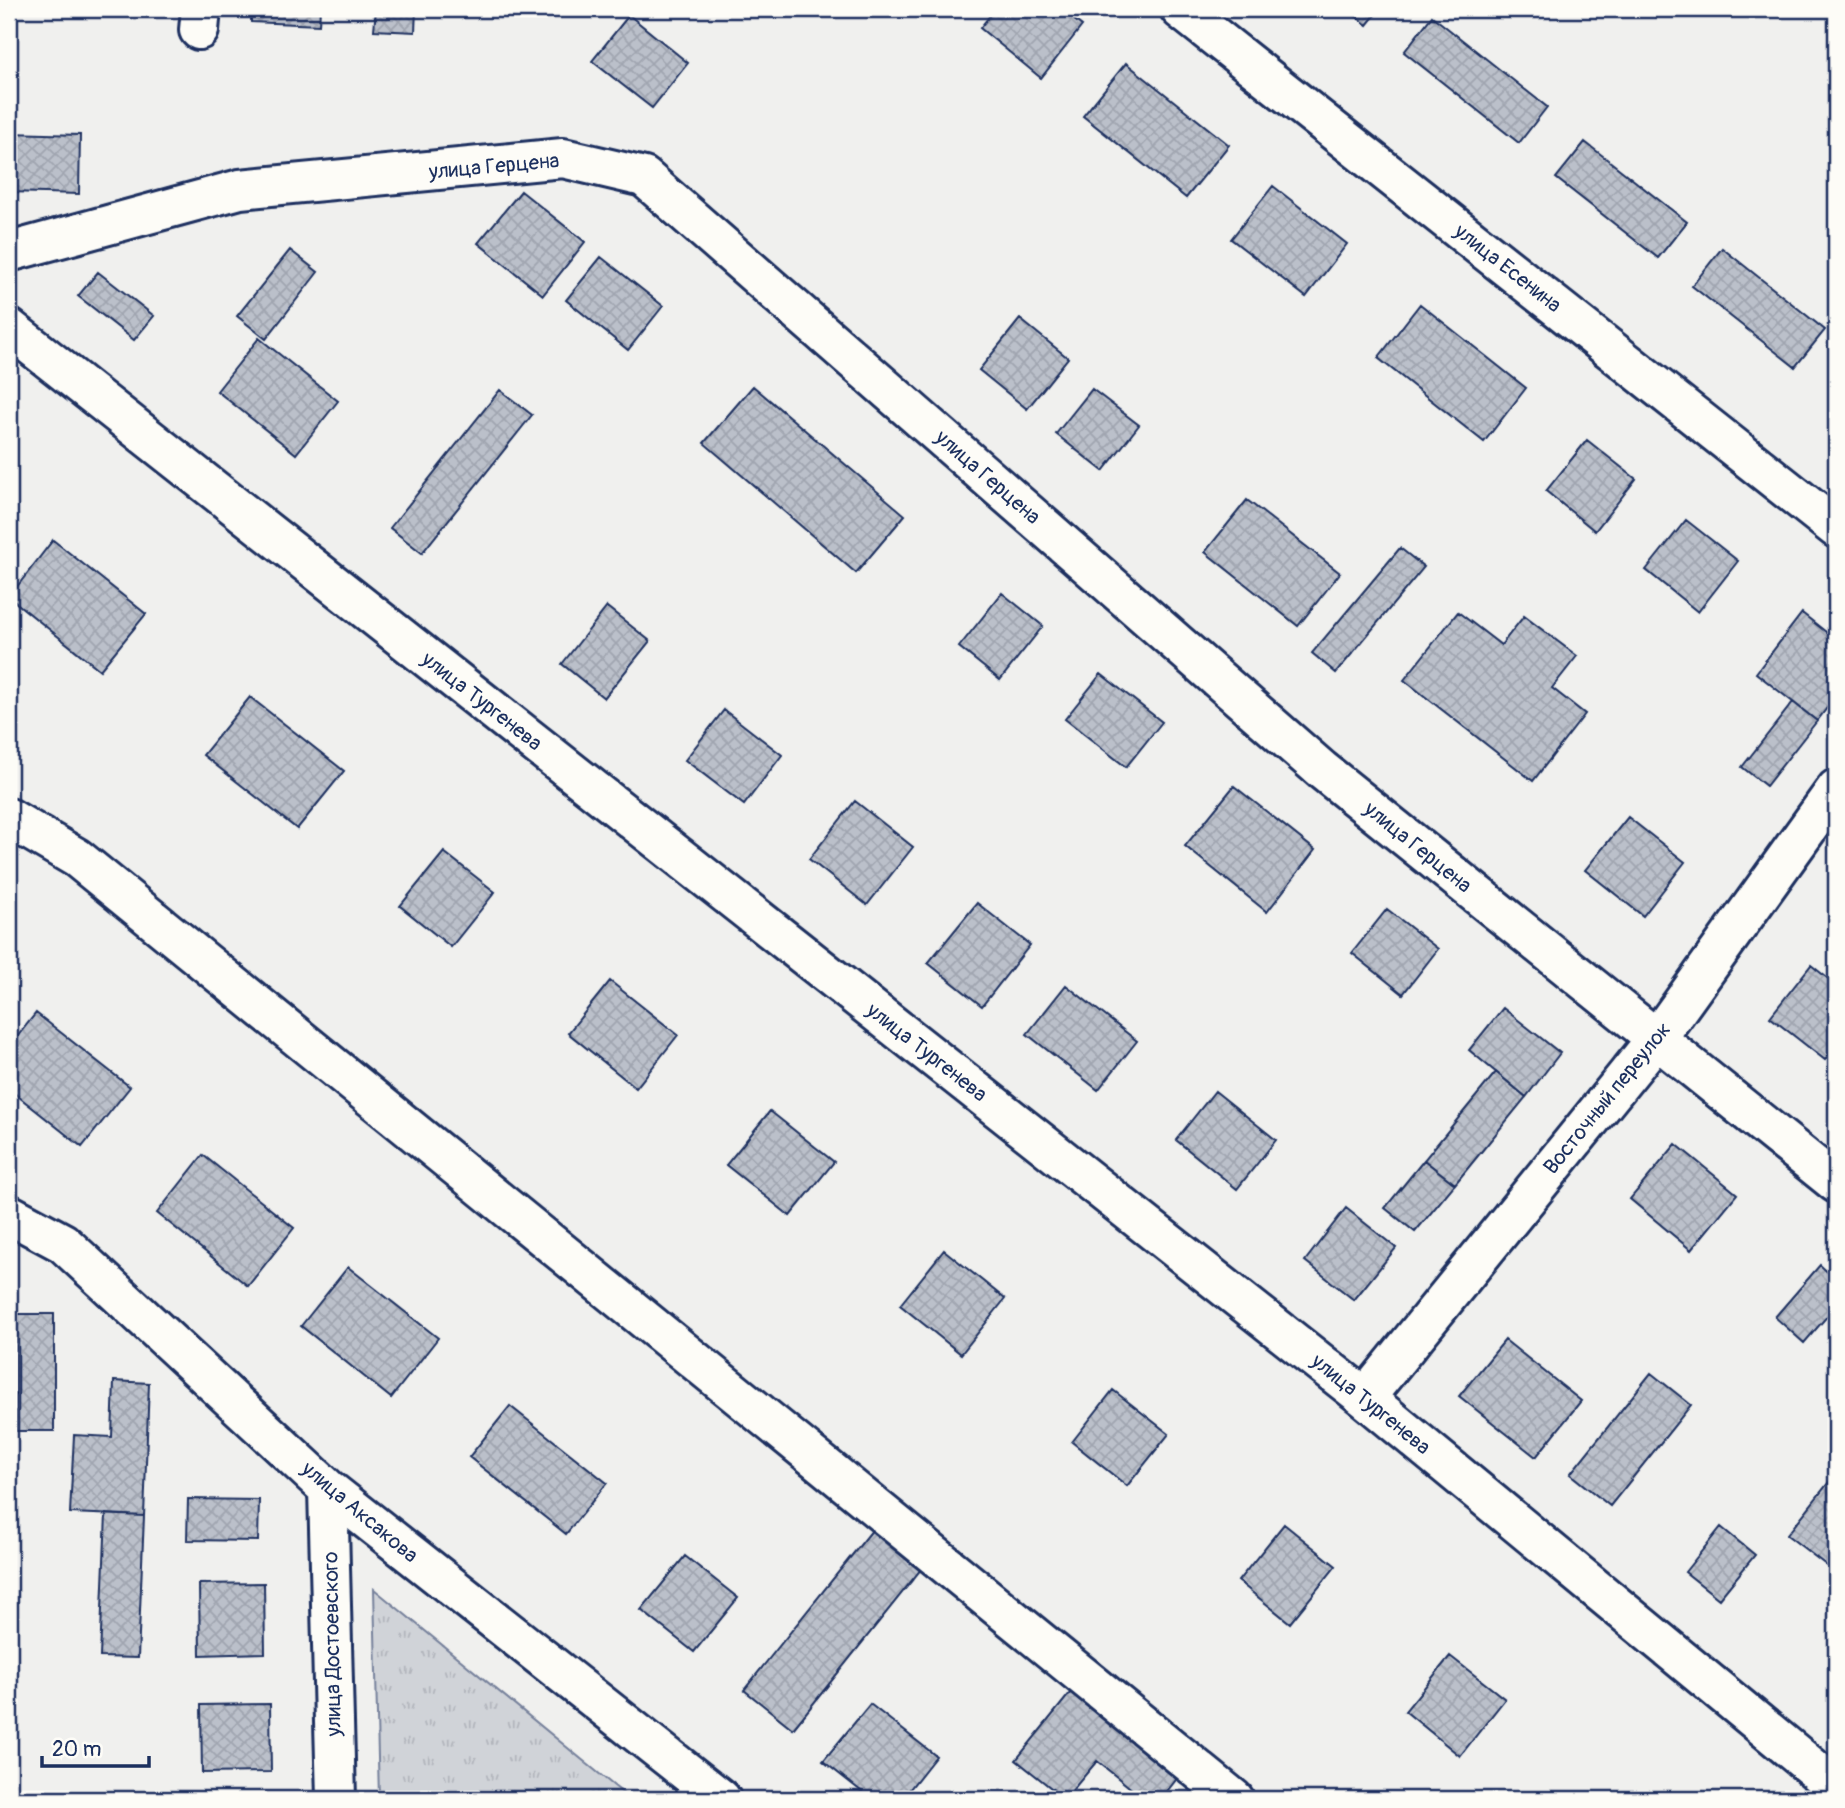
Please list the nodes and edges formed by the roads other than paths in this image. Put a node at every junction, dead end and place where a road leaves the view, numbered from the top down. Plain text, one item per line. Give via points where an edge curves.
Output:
1 (1180, 9) edge
2 (9, 252) edge
3 (9, 328) edge
4 (1836, 528) edge
5 (1836, 789) edge
6 (9, 818) edge
7 (1657, 1038) junction
8 (1836, 1183) edge
9 (9, 1214) edge
10 (1365, 1398) junction
11 (328, 1489) junction
12 (1836, 1787) edge
13 (336, 1799) edge
14 (721, 1799) edge
15 (1234, 1799) edge

1 - 4 street, улица Есенина
2 - 7 street, улица Герцена via 240,189 563,158 644,177 1322,770
3 - 10 street, улица Тургенева
5 - 7 street, Восточный переулок
6 - 15 street via 77,858
7 - 8 street, улица Герцена
7 - 10 street, Восточный переулок
9 - 11 street, улица Аксакова via 63,1243
10 - 12 street, улица Тургенева
11 - 13 street, улица Достоевского
11 - 14 street, улица Аксакова

